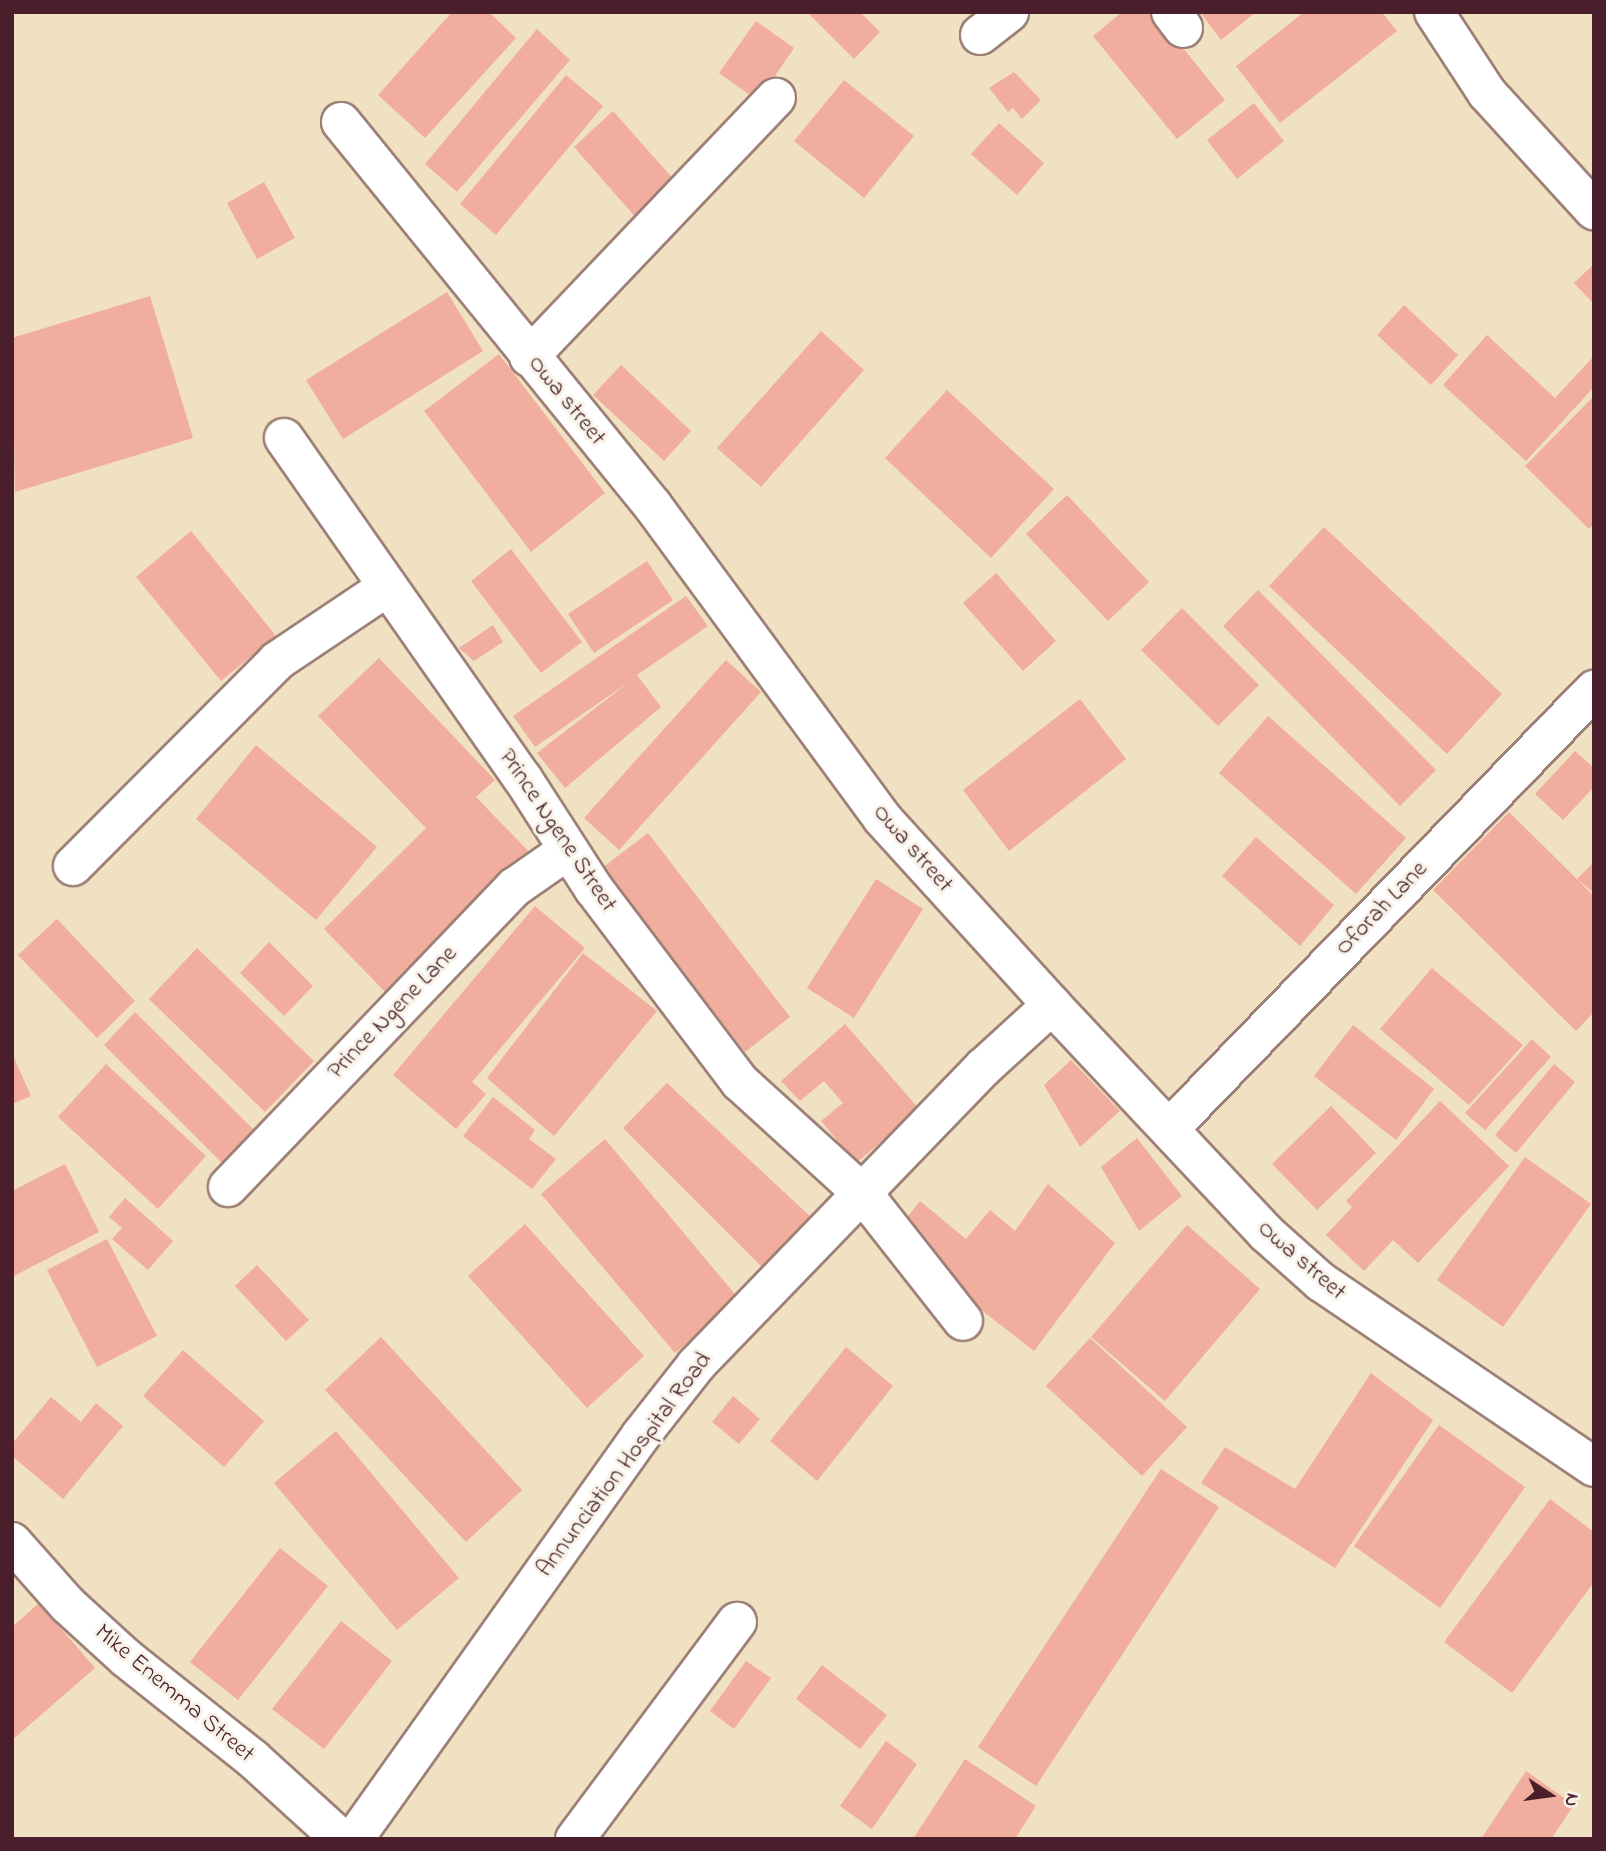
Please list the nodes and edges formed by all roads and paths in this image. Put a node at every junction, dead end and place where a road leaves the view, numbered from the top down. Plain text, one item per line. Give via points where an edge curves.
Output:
1 (1434, 12) edge
2 (776, 98) dead end
3 (341, 122) dead end
4 (1594, 210) edge
5 (529, 357) junction
6 (284, 438) dead end
7 (387, 587) junction
8 (1594, 690) edge
9 (568, 850) junction
10 (73, 866) dead end
11 (1052, 1005) junction
12 (1170, 1128) junction
13 (228, 1186) dead end
14 (864, 1195) junction
15 (963, 1321) dead end
16 (1594, 1467) edge
17 (12, 1542) edge
18 (737, 1622) dead end
19 (341, 1839) edge
20 (354, 1839) edge
21 (575, 1839) edge

1 - 4 street via 1487,93
2 - 5 street
3 - 5 street, Owa street via 461,265
5 - 11 street, Owa street via 653,506 882,818
6 - 7 street, Prince Ngene Street
7 - 9 street, Prince Ngene Street
7 - 10 street via 277,660
8 - 12 street, Oforah Lane
9 - 13 street, Prince Ngene Lane via 515,887
9 - 14 street, Prince Ngene Street via 740,1082
11 - 12 street, Owa street
11 - 14 street, Annunciation Hospital Road via 984,1067
12 - 16 street, Owa street via 1266,1233 1321,1282
14 - 15 street, Prince Ngene Street
14 - 20 street, Annunciation Hospital Road via 696,1365 641,1435
17 - 19 street, Mike Enemma Street via 68,1605 126,1658 262,1767
18 - 21 street

